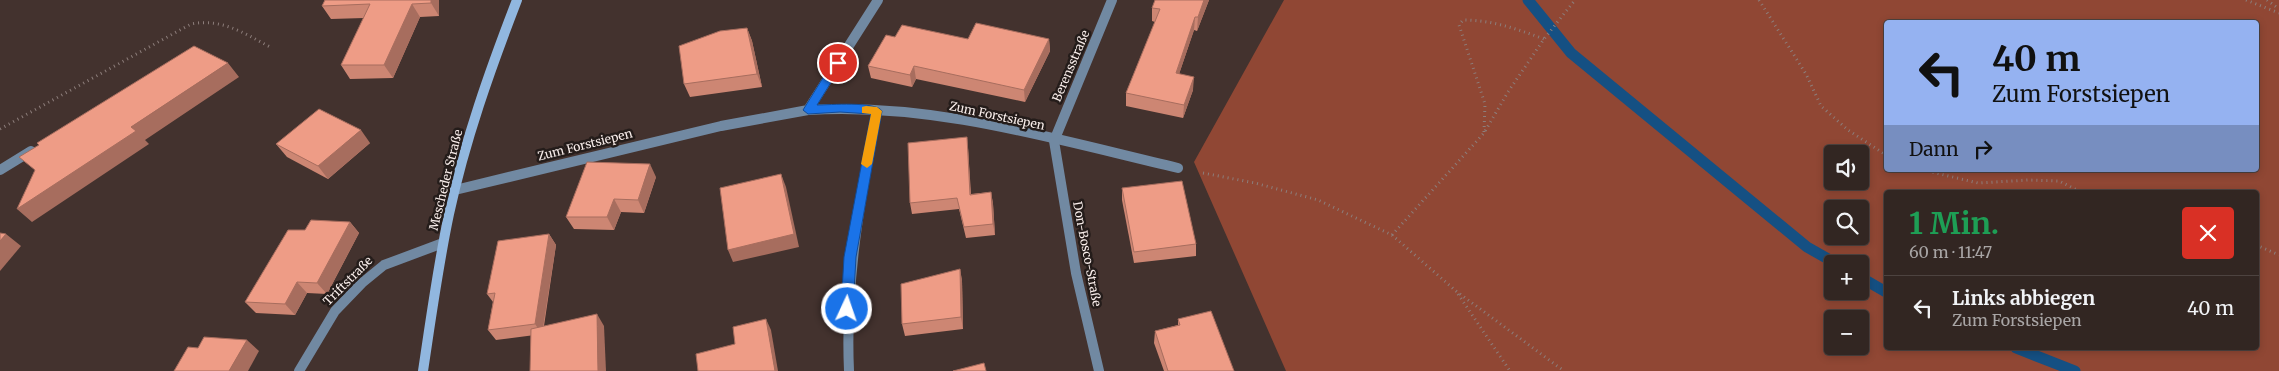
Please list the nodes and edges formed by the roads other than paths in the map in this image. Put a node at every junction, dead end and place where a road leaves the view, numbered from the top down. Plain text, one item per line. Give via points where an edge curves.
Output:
1 (516, 0) edge
2 (878, 0) edge
3 (1112, 0) edge
4 (808, 110) junction
5 (877, 111) junction
6 (1054, 141) junction
7 (40, 145) edge
8 (1178, 168) road end
9 (0, 170) edge
10 (455, 190) junction
11 (443, 243) junction
12 (300, 371) edge
13 (423, 371) edge
14 (849, 371) edge
15 (1099, 371) edge

1 - 10 street, Mescheder Straße via 475,117
2 - 4 street
3 - 6 street, Berensstraße
4 - 5 street, Zum Forstsiepen
4 - 10 street, Zum Forstsiepen via 720,126
5 - 6 street, Zum Forstsiepen via 960,118
5 - 14 street via 850,257 847,309
6 - 8 street, Zum Forstsiepen
6 - 15 street, Don-Bosco-Straße via 1076,273
7 - 9 street
10 - 11 street, Mescheder Straße
11 - 12 street, Triftstraße via 384,264 362,283 335,311
11 - 13 street, Mescheder Straße

